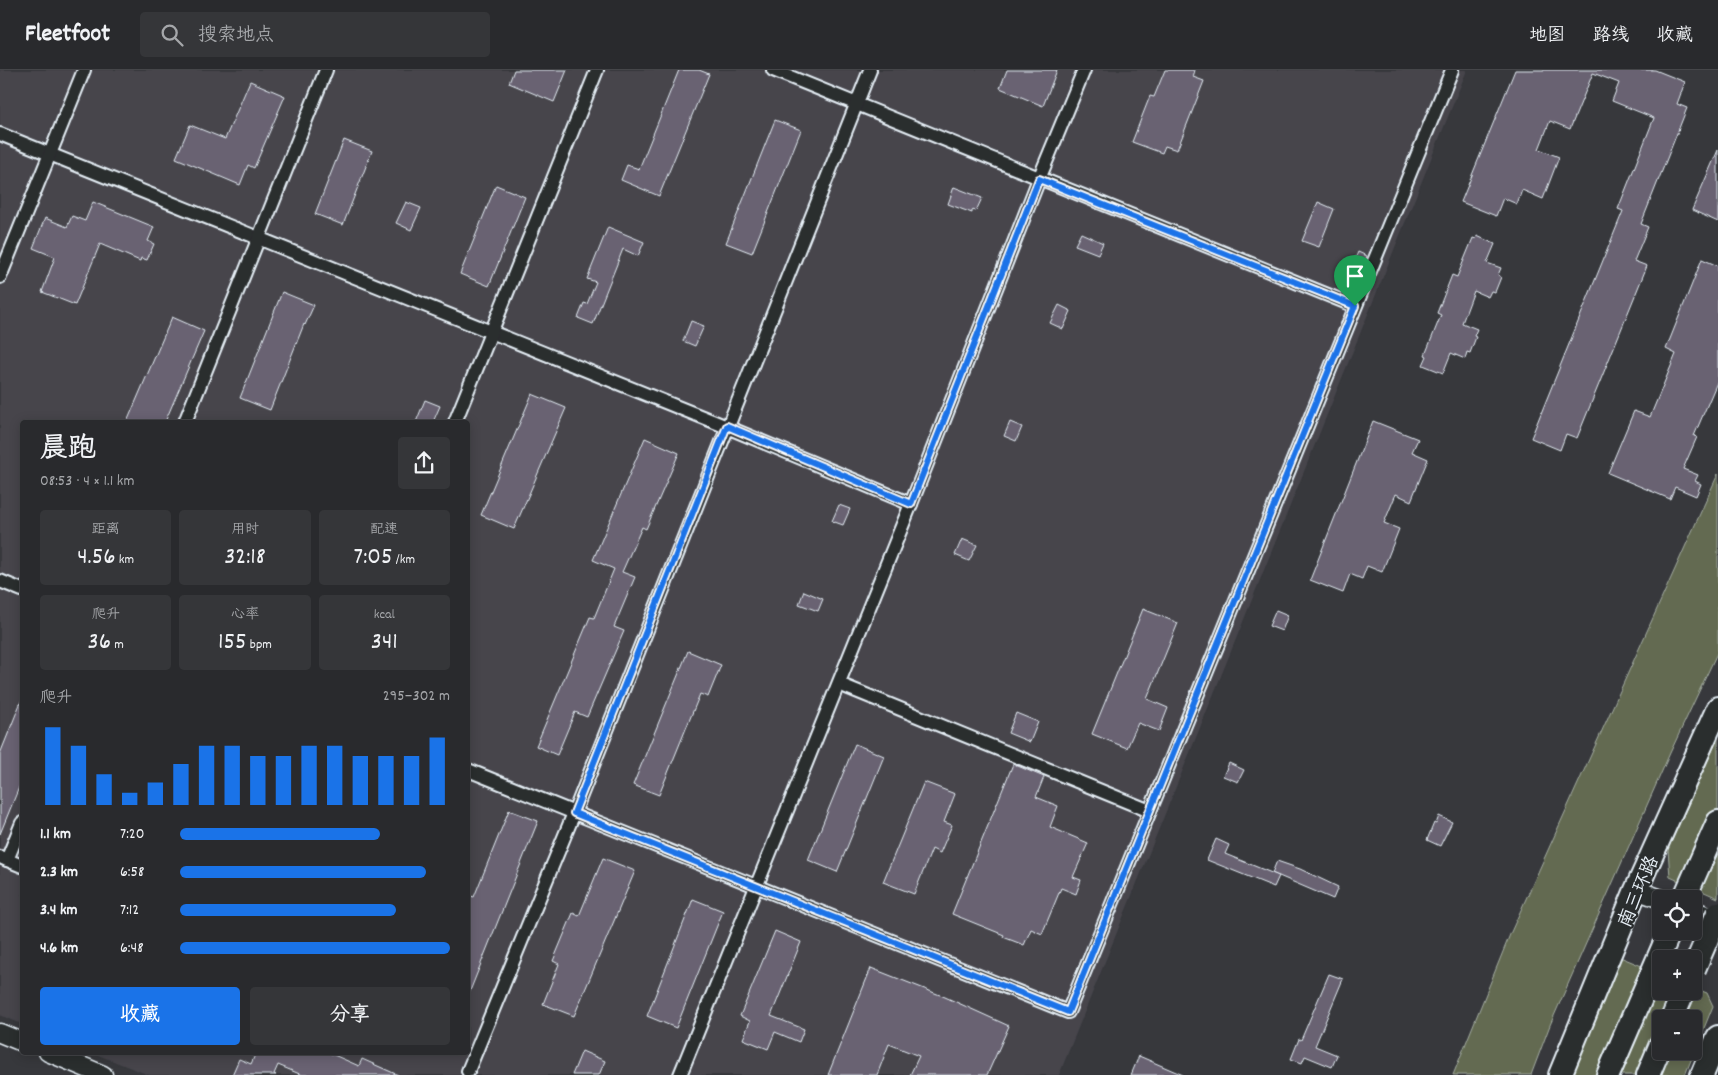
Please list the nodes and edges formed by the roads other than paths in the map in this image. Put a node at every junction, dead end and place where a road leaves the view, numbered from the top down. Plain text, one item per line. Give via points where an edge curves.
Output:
1 (84, 70) edge
2 (326, 70) edge
3 (597, 70) edge
4 (774, 70) edge
5 (870, 70) edge
6 (1084, 70) edge
7 (1452, 70) edge
8 (857, 104) junction
9 (0, 134) edge
10 (50, 154) junction
11 (1039, 179) junction
12 (259, 238) junction
13 (0, 277) edge
14 (1355, 306) junction
15 (492, 332) junction
16 (186, 420) edge
17 (456, 420) edge
18 (727, 426) junction
19 (911, 504) junction
20 (0, 581) edge
21 (20, 589) edge
22 (839, 684) junction
23 (1718, 708) edge
24 (470, 771) edge
25 (1150, 811) junction
26 (574, 813) junction
27 (1718, 822) edge
28 (20, 826) edge
29 (4, 858) edge
30 (20, 865) edge
31 (756, 888) junction
32 (1636, 890) junction
33 (1688, 890) edge
34 (1652, 896) edge
35 (1718, 913) edge
36 (1702, 914) edge
37 (1718, 919) edge
38 (1666, 940) edge
39 (1702, 950) edge
40 (0, 1033) edge
41 (1718, 1036) edge
42 (20, 1041) edge
43 (472, 1048) edge
44 (55, 1055) edge
45 (1654, 1060) edge
46 (468, 1071) dead end
47 (103, 1075) edge
48 (680, 1075) edge
49 (1560, 1075) edge
50 (1608, 1075) edge
51 (1648, 1075) edge
52 (1702, 1075) edge

1 - 10 street
2 - 12 street
3 - 15 street
4 - 8 street
5 - 8 street
6 - 11 street
7 - 14 street
8 - 11 street
8 - 18 street
9 - 10 street
10 - 12 street
10 - 13 street
11 - 14 street
11 - 19 street
12 - 15 street
12 - 16 street
14 - 25 street
15 - 17 street
15 - 18 street
18 - 19 street
18 - 26 street
19 - 22 street
20 - 21 street
22 - 25 street
22 - 31 street
23 - 32 highway, 南三环路
24 - 26 street
25 - 31 street via 1068,1012
26 - 31 street
26 - 43 street
27 - 33 highway
28 - 29 street
29 - 30 street
31 - 48 street
32 - 34 street
32 - 49 highway, 南三环路
35 - 39 highway, bridge
36 - 37 street
38 - 50 highway
40 - 42 street
41 - 52 highway
43 - 46 street
44 - 47 street
45 - 51 highway

